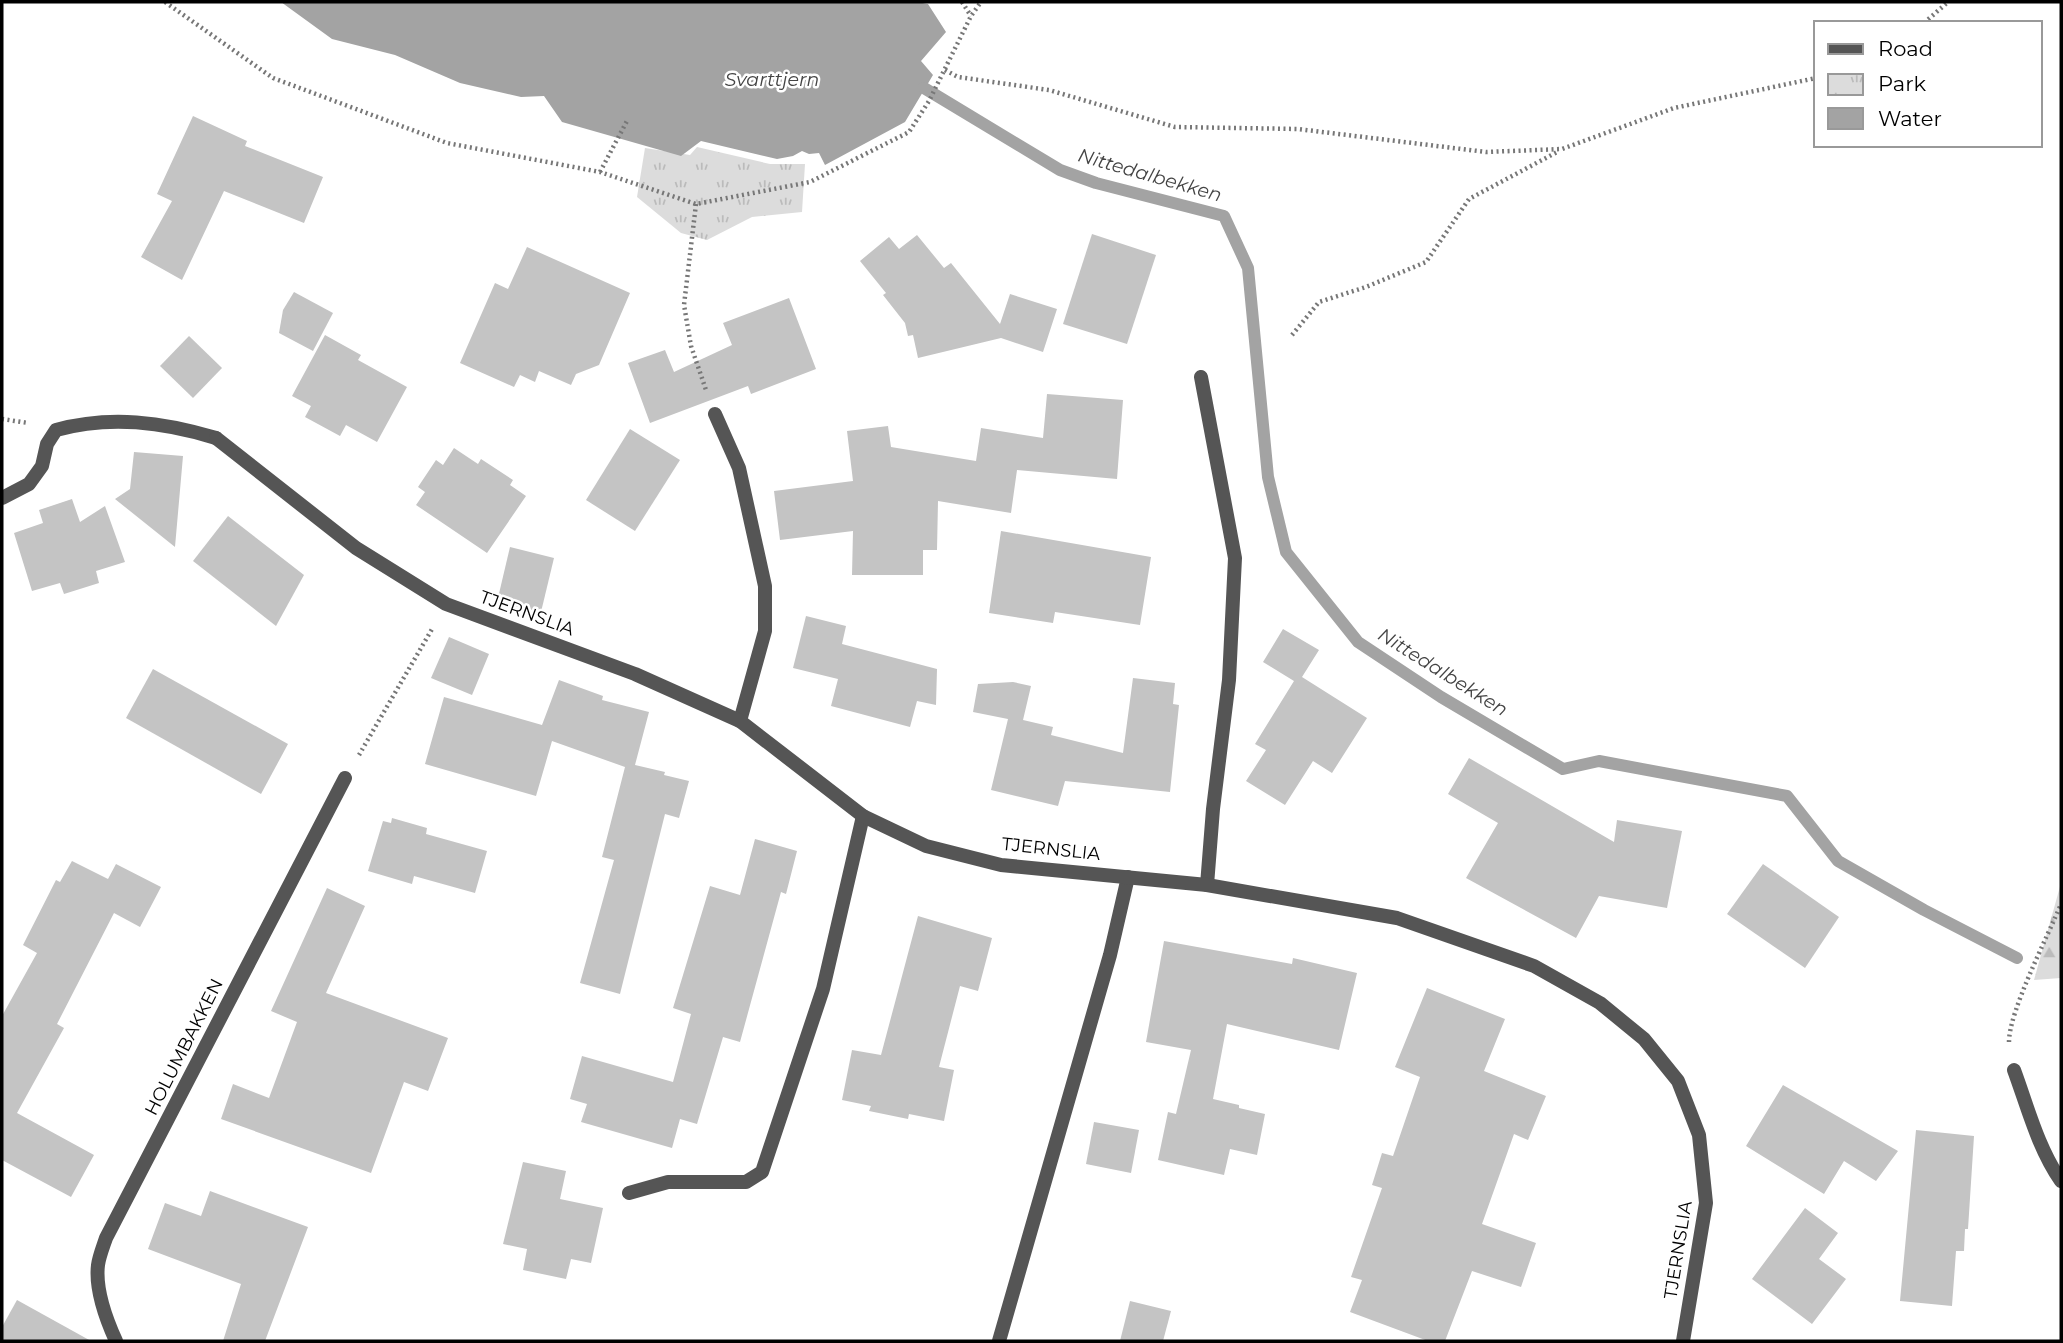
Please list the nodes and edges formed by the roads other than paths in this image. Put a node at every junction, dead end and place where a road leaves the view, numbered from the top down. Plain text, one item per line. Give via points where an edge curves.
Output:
1 (1201, 377) dead end
2 (715, 414) road end
3 (2, 498) edge
4 (740, 721) junction
5 (345, 778) road end
6 (863, 816) junction
7 (1128, 877) junction
8 (1207, 884) junction
9 (2014, 1070) road end
10 (2061, 1181) edge
11 (629, 1194) dead end
12 (116, 1341) edge
13 (999, 1341) edge
14 (1683, 1341) edge

1 - 8 street via 1235,558 1229,680
2 - 4 street via 739,468 765,586 765,631
3 - 4 street, TJERNSLIA via 29,484 42,466 56,430 82,423 151,423 216,438 356,548 446,604 635,674
4 - 6 street, TJERNSLIA
5 - 12 street, HOLUMBAKKEN via 106,1238 98,1265 100,1290
6 - 7 street, TJERNSLIA via 926,846 1002,865
6 - 11 street via 822,989 762,1172 746,1182 668,1182
7 - 8 street, TJERNSLIA
7 - 13 street via 1110,956
8 - 14 street, TJERNSLIA via 1397,918 1534,966 1601,1003 1644,1039 1678,1081 1699,1135 1706,1202
9 - 10 street via 2039,1141

